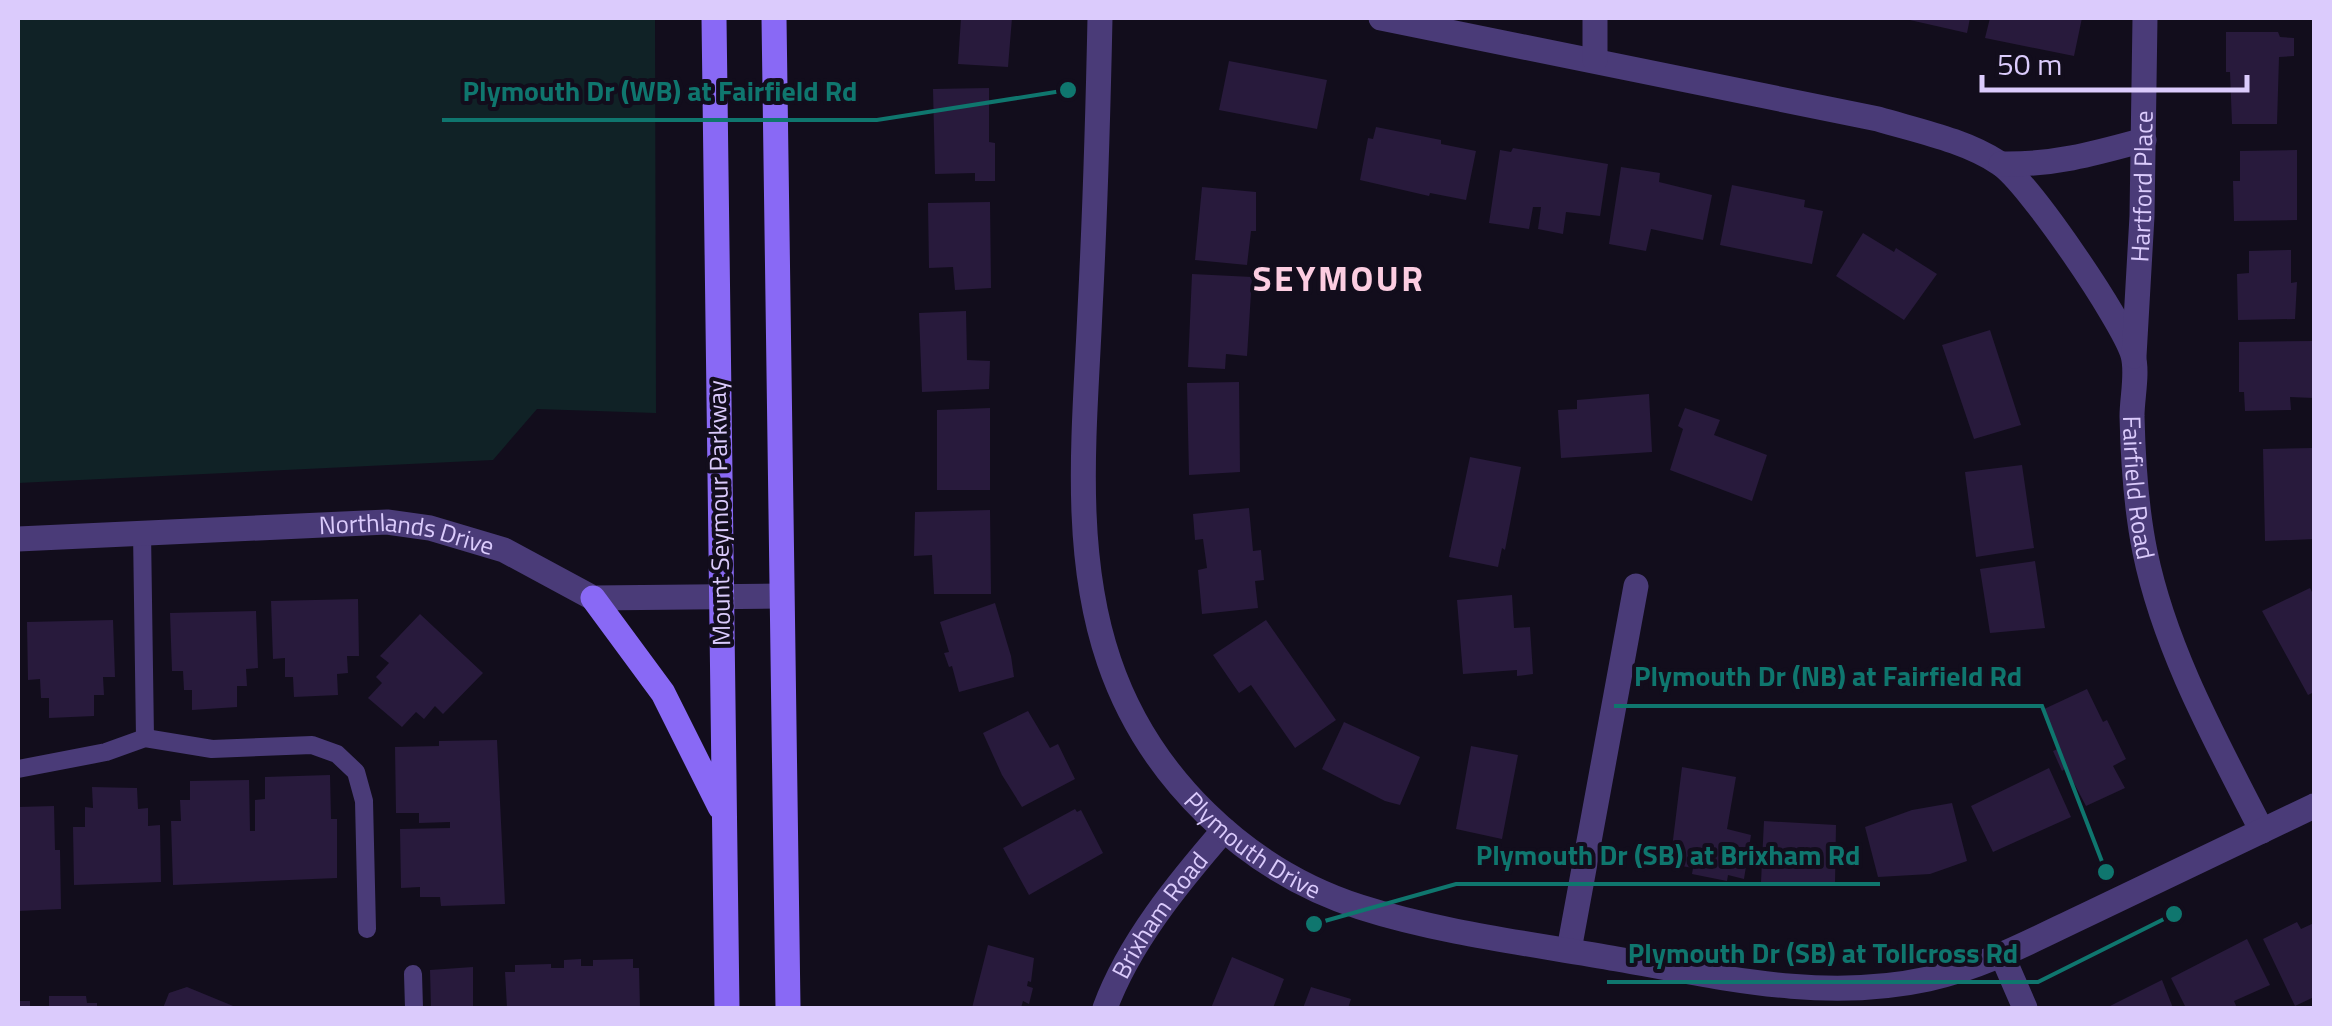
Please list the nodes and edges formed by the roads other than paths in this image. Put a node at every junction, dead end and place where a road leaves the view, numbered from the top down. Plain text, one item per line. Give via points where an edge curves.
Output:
1 (714, 18) edge
2 (774, 18) edge
3 (1100, 18) edge
4 (1381, 18) edge
5 (1594, 18) edge
6 (2146, 18) edge
7 (1595, 60) junction
8 (2144, 140) junction
9 (2001, 164) junction
10 (2134, 356) junction
11 (142, 532) junction
12 (18, 539) edge
13 (1636, 586) dead end
14 (781, 596) junction
15 (593, 598) junction
16 (720, 598) junction
17 (145, 738) junction
18 (18, 769) edge
19 (2314, 806) edge
20 (722, 811) junction
21 (1224, 830) junction
22 (2262, 831) junction
23 (368, 930) dead end
24 (1569, 950) junction
25 (2002, 954) junction
26 (413, 974) dead end
27 (414, 1008) edge
28 (727, 1008) edge
29 (788, 1008) edge
30 (1104, 1008) edge
31 (2025, 1008) edge

1 - 16 main road, Mount Seymour Parkway
2 - 14 main road
3 - 21 street, Plymouth Drive via 1084,436 1094,606 1134,720 1175,780
4 - 7 street
5 - 7 street
6 - 8 street, Hartford Place
7 - 9 street via 1878,120 1946,139
8 - 9 street via 2066,160
8 - 10 street, Hartford Place
9 - 10 street via 2058,232
10 - 22 street, Fairfield Road via 2134,462 2145,552 2166,625
11 - 12 street, Northlands Drive
11 - 15 street, Northlands Drive via 340,522 424,527 504,550
11 - 17 lane
13 - 24 street
14 - 16 street, Northlands Drive
14 - 29 main road
15 - 16 street, Northlands Drive
15 - 20 main road via 663,694
16 - 20 main road, Mount Seymour Parkway
17 - 18 lane
17 - 23 lane via 212,749 312,745 337,754 356,772 364,801
19 - 22 street, Plymouth Drive
20 - 28 main road, Mount Seymour Parkway
21 - 24 street, Plymouth Drive via 1294,878 1356,906
21 - 30 street, Brixham Road via 1134,947
22 - 25 street, Plymouth Drive
24 - 25 street, Plymouth Drive via 1714,978 1824,989 1903,984
25 - 31 street
26 - 27 lane

